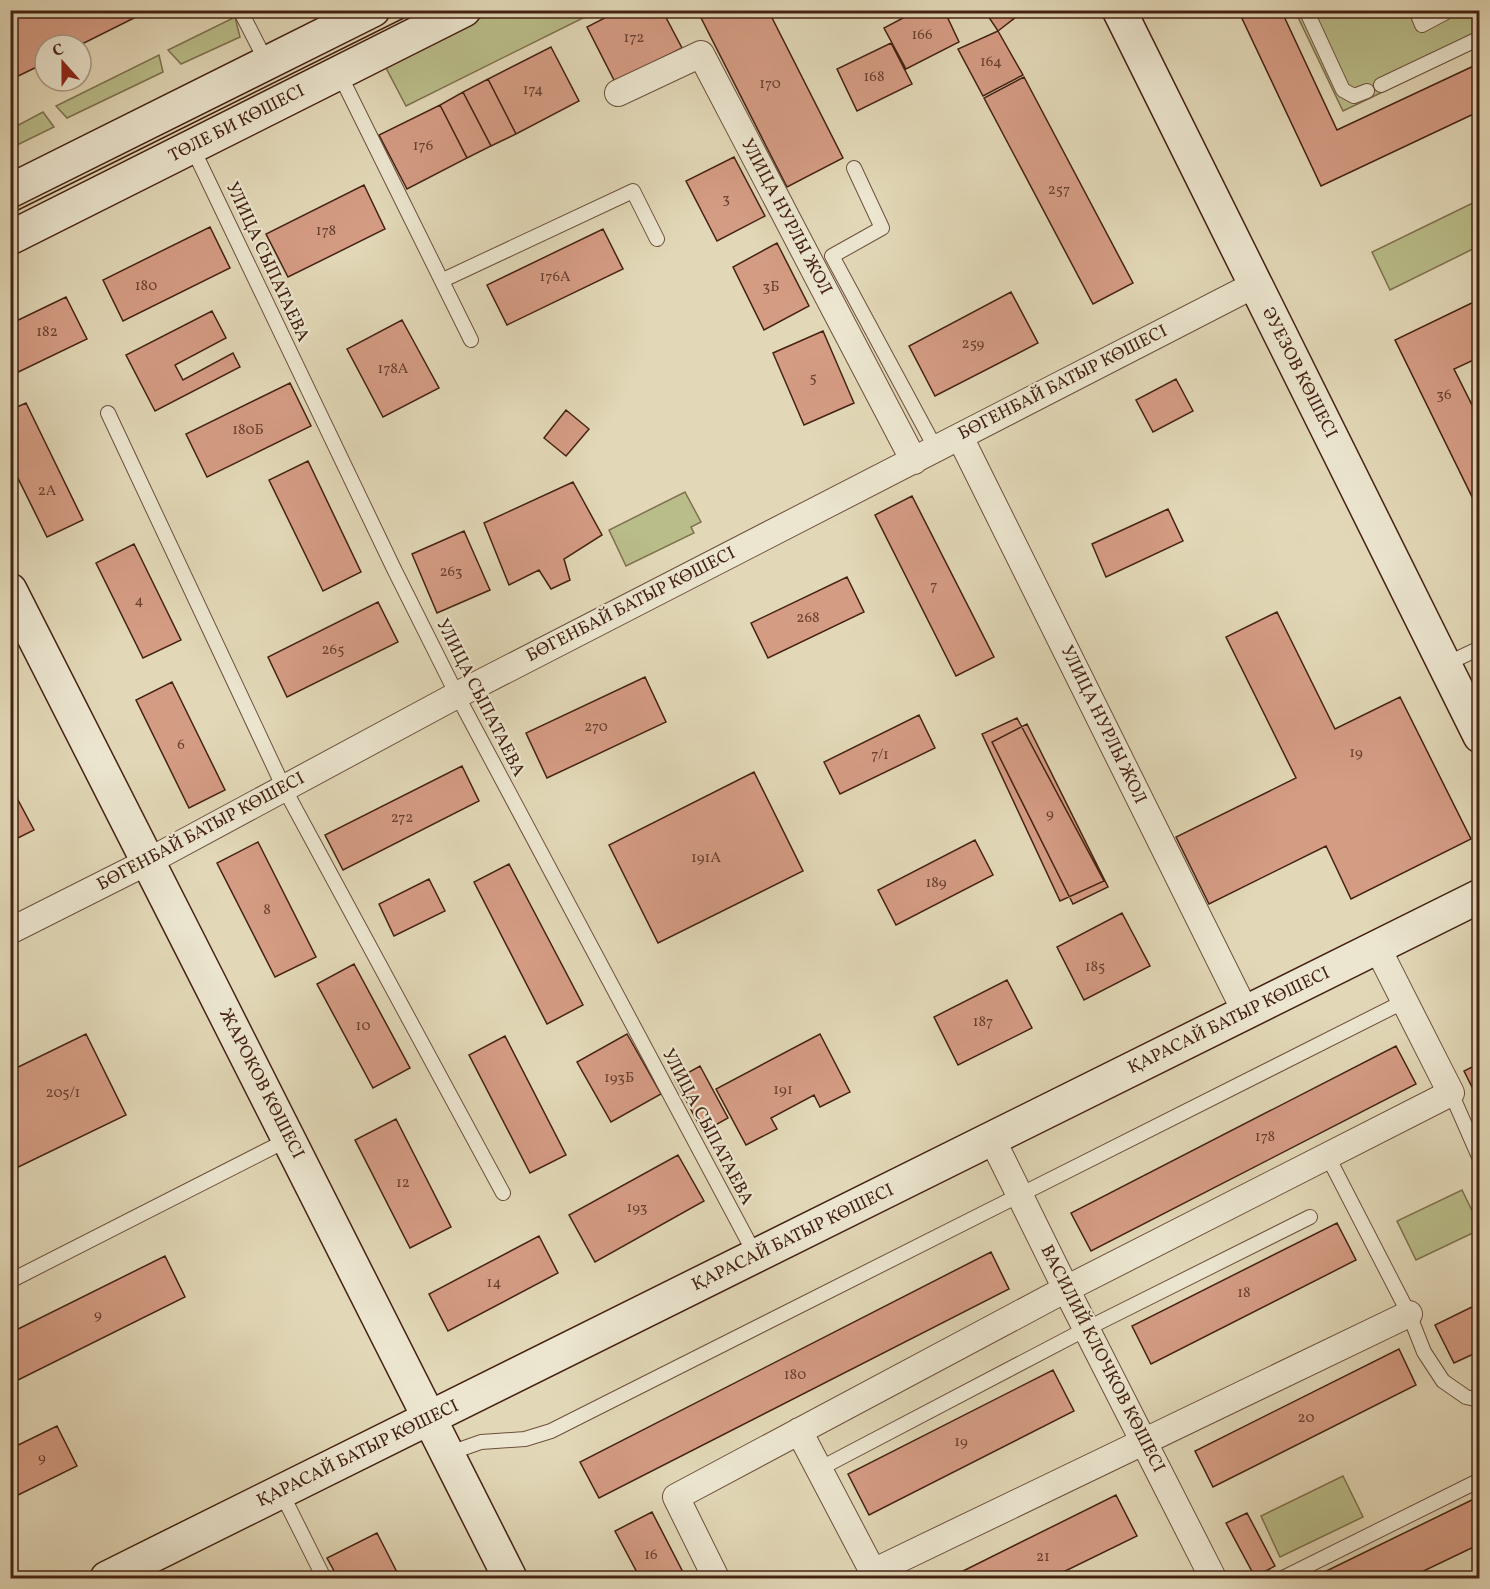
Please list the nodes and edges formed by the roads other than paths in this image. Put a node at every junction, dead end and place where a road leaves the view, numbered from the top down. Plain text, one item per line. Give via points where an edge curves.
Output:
1 (240, 10) edge
2 (373, 10) edge
3 (464, 10) edge
4 (1119, 10) edge
5 (1306, 10) edge
6 (1416, 10) edge
7 (1450, 10) edge
8 (1479, 38) edge
9 (267, 63) junction
10 (339, 73) junction
11 (1381, 85) dead end
12 (1367, 91) dead end
13 (618, 93) dead end
14 (192, 147) junction
15 (854, 168) dead end
16 (10, 191) edge
17 (10, 238) edge
18 (657, 239) dead end
19 (443, 280) junction
20 (1254, 285) junction
21 (471, 340) dead end
22 (108, 413) dead end
23 (960, 437) junction
24 (936, 449) junction
25 (914, 461) junction
26 (10, 590) edge
27 (1479, 648) edge
28 (1444, 665) junction
29 (457, 695) junction
30 (1479, 736) edge
31 (284, 788) junction
32 (149, 861) junction
33 (1479, 897) edge
34 (11, 930) edge
35 (1377, 947) junction
36 (1405, 1001) junction
37 (1246, 1013) junction
38 (1451, 1093) junction
39 (289, 1139) junction
40 (993, 1139) junction
41 (1328, 1157) junction
42 (1479, 1159) edge
43 (503, 1194) dead end
44 (1020, 1195) junction
45 (1311, 1217) dead end
46 (756, 1256) junction
47 (10, 1281) edge
48 (1066, 1289) junction
49 (1409, 1314) junction
50 (1086, 1329) junction
51 (1479, 1400) edge
52 (429, 1419) junction
53 (799, 1431) junction
54 (1143, 1442) junction
55 (447, 1454) junction
56 (819, 1469) junction
57 (1479, 1480) edge
58 (281, 1492) junction
59 (875, 1575) edge
60 (107, 1578) edge
61 (324, 1578) edge
62 (510, 1578) edge
63 (716, 1578) edge
64 (1212, 1578) edge
65 (1282, 1578) edge

1 - 9 lane
2 - 9 street
3 - 10 street, ТӨЛЕ БИ КӨШЕСІ
4 - 20 street, ӘУЕЗОВ КӨШЕСІ
5 - 12 lane via 1343,90 1354,96
6 - 7 lane via 1422,24
8 - 11 lane
9 - 16 street
10 - 14 street, ТӨЛЕ БИ КӨШЕСІ
10 - 19 lane
13 - 25 street, УЛИЦА НУРЛЫ ЖОЛ via 701,54
14 - 17 street, ТӨЛЕ БИ КӨШЕСІ
14 - 29 lane, УЛИЦА СЫПАТАЕВА
15 - 24 lane via 882,228 832,256
18 - 19 lane via 633,191
19 - 21 lane
20 - 23 street, БӨГЕНБАЙ БАТЫР КӨШЕСІ
20 - 28 street, ӘУЕЗОВ КӨШЕСІ
22 - 31 lane
23 - 24 street, БӨГЕНБАЙ БАТЫР КӨШЕСІ
23 - 37 street, УЛИЦА НУРЛЫ ЖОЛ
24 - 25 street, БӨГЕНБАЙ БАТЫР КӨШЕСІ
25 - 29 street, БӨГЕНБАЙ БАТЫР КӨШЕСІ
26 - 32 street, ЖАРОКОВ КӨШЕСІ
27 - 28 lane
28 - 30 street, ӘУЕЗОВ КӨШЕСІ
29 - 31 street, БӨГЕНБАЙ БАТЫР КӨШЕСІ
29 - 46 lane, УЛИЦА СЫПАТАЕВА
31 - 32 street, БӨГЕНБАЙ БАТЫР КӨШЕСІ
31 - 43 lane
32 - 34 street, БӨГЕНБАЙ БАТЫР КӨШЕСІ
32 - 39 street, ЖАРОКОВ КӨШЕСІ
33 - 35 street, ҚАРАСАЙ БАТЫР КӨШЕСІ
35 - 36 street
35 - 37 street, ҚАРАСАЙ БАТЫР КӨШЕСІ
36 - 38 street
36 - 44 lane
37 - 40 street, ҚАРАСАЙ БАТЫР КӨШЕСІ
38 - 41 street
38 - 42 lane
39 - 47 lane
39 - 52 street, ЖАРОКОВ КӨШЕСІ
40 - 44 street, ВАСИЛИЙ КЛОЧКОВ КӨШЕСІ
40 - 46 street, ҚАРАСАЙ БАТЫР КӨШЕСІ
41 - 48 street
41 - 49 lane
44 - 48 street, ВАСИЛИЙ КЛОЧКОВ КӨШЕСІ
44 - 55 lane via 551,1431 525,1439 481,1442
45 - 50 lane
46 - 52 street, ҚАРАСАЙ БАТЫР КӨШЕСІ
48 - 50 street, ВАСИЛИЙ КЛОЧКОВ КӨШЕСІ
48 - 53 street
49 - 51 lane via 1424,1352 1443,1381 1466,1397
49 - 54 street
50 - 54 street, ВАСИЛИЙ КЛОЧКОВ КӨШЕСІ
50 - 56 lane
52 - 55 street, ЖАРОКОВ КӨШЕСІ
52 - 58 street, ҚАРАСАЙ БАТЫР КӨШЕСІ
53 - 56 street
53 - 63 street via 676,1497
54 - 59 street
54 - 64 street, ВАСИЛИЙ КЛОЧКОВ КӨШЕСІ
55 - 62 street, ЖАРОКОВ КӨШЕСІ
56 - 59 street
57 - 65 lane
58 - 60 street, ҚАРАСАЙ БАТЫР КӨШЕСІ
58 - 61 lane

